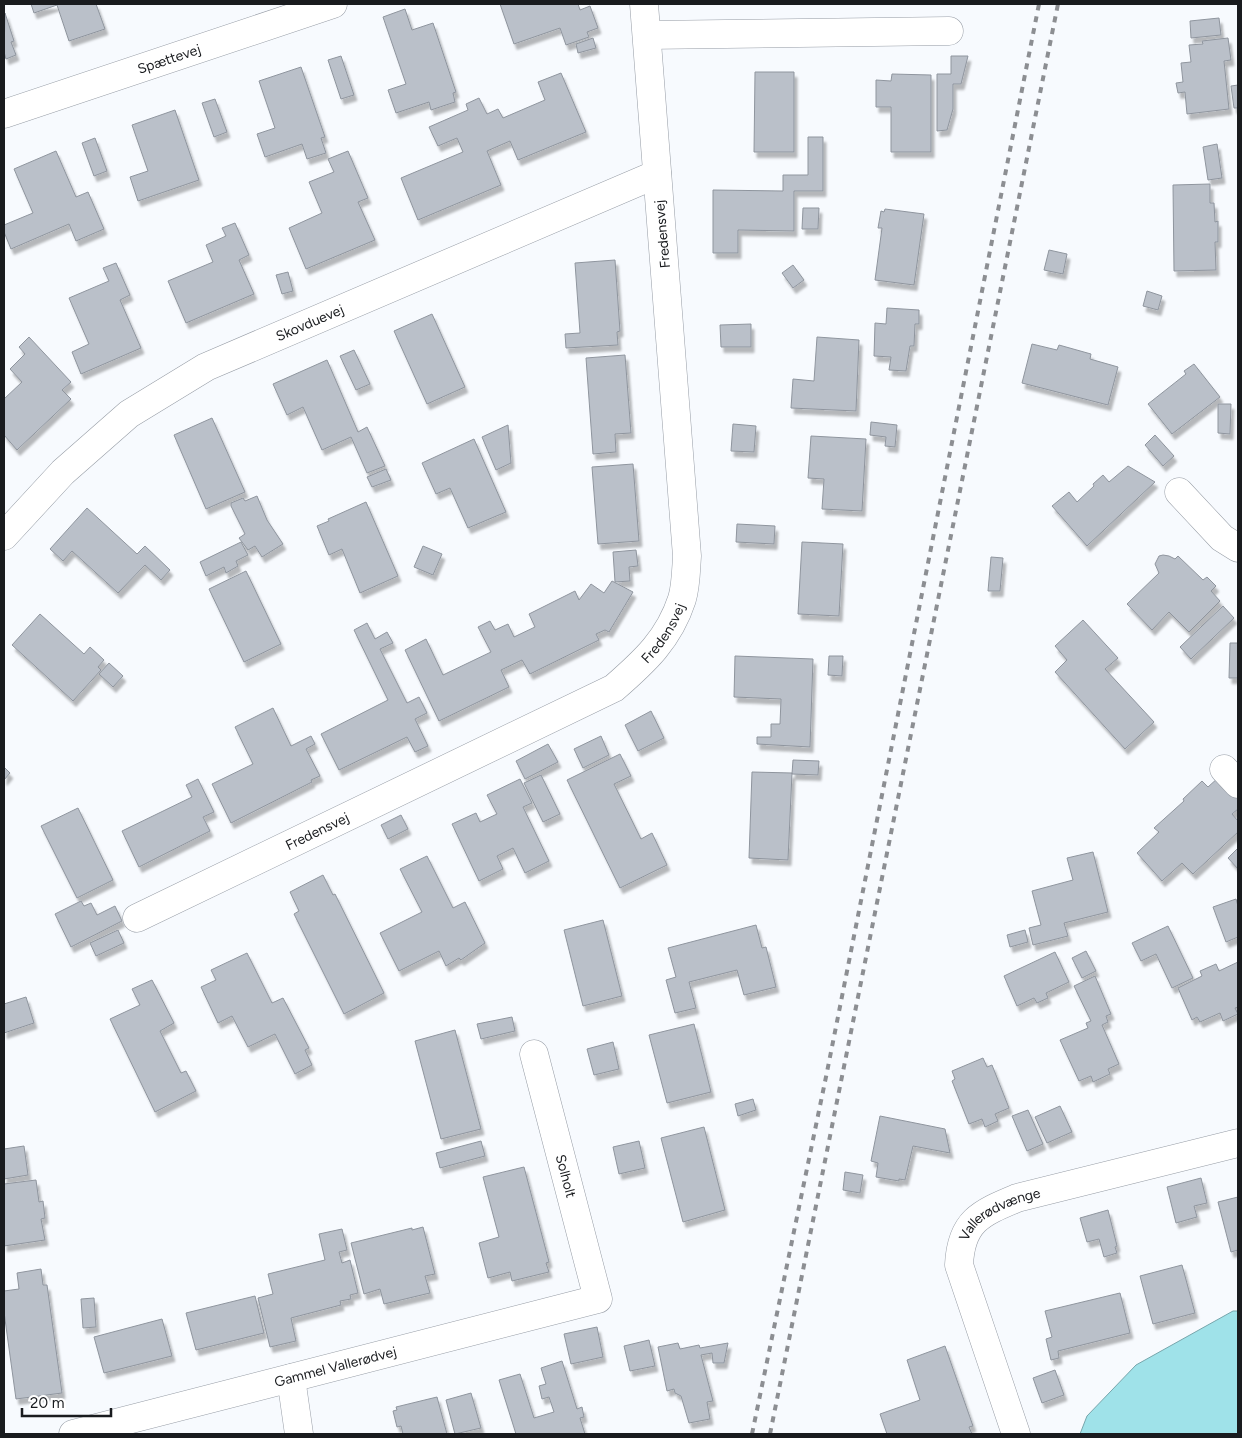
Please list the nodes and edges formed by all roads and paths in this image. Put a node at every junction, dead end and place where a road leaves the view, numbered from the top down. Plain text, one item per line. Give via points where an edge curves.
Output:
1 (333, 4) edge
2 (644, 4) edge
3 (949, 31) dead end
4 (647, 35) junction
5 (4, 114) edge
6 (657, 174) junction
7 (1179, 492) dead end
8 (4, 536) edge
9 (1238, 548) edge
10 (137, 918) dead end
11 (534, 1054) dead end
12 (1238, 1143) edge
13 (598, 1299) joint
14 (291, 1378) junction
15 (73, 1434) edge
16 (299, 1434) edge
17 (1016, 1434) edge

1 - 5 street, Spættevej
2 - 4 street, Fredensvej
3 - 4 street
4 - 6 street, Fredensvej
6 - 8 street, Skovduevej via 206,367 129,414 63,472
6 - 10 street, Fredensvej via 687,556 683,598 668,633 645,662 614,688
7 - 9 street via 1222,538
11 - 13 street, Solholt
12 - 17 street, Vallerødvænge via 1017,1198 986,1211 969,1227 960,1247 959,1264
13 - 14 street, Gammel Vallerødvej
14 - 15 street, Gammel Vallerødvej
14 - 16 street

